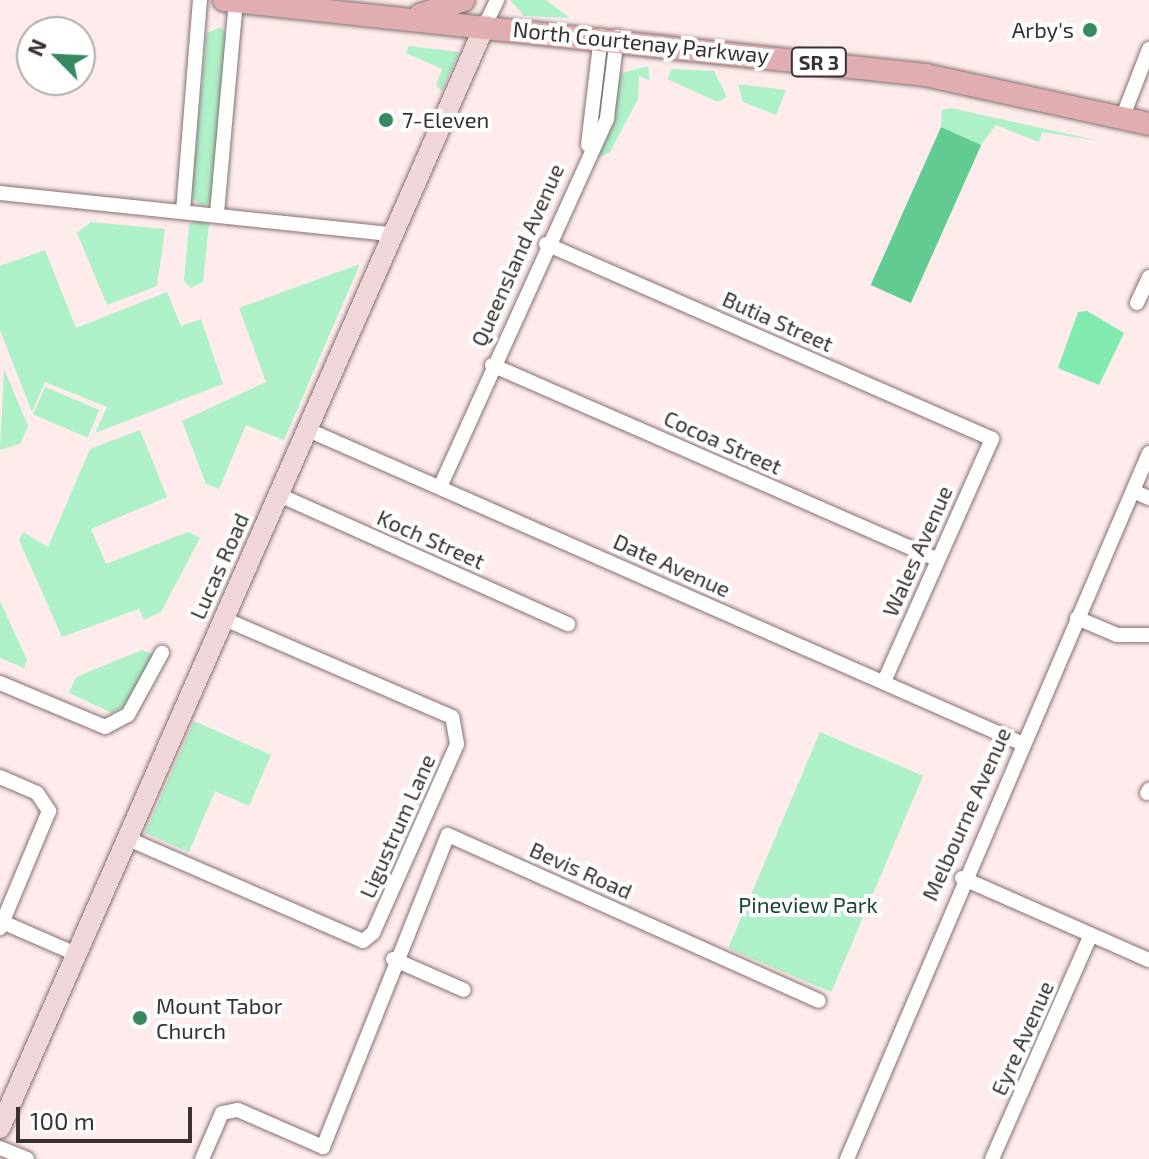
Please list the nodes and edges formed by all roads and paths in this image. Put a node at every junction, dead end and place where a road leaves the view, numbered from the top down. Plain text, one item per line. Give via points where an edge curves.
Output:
1 (200, 0) edge
2 (224, 0) edge
3 (464, 0) edge
4 (497, 0) edge
5 (236, 1) edge
6 (410, 18) junction
7 (485, 25) junction
8 (609, 37) junction
9 (1149, 49) edge
10 (1123, 116) junction
11 (1149, 124) edge
12 (0, 193) edge
13 (183, 211) junction
14 (217, 213) junction
15 (392, 234) junction
16 (546, 244) junction
17 (1149, 277) edge
18 (1137, 303) dead end
19 (492, 365) junction
20 (306, 429) junction
21 (992, 439) joint
22 (1149, 453) edge
23 (440, 487) junction
24 (1133, 491) junction
25 (277, 494) junction
26 (1149, 498) edge
27 (937, 559) junction
28 (222, 618) junction
29 (1077, 618) junction
30 (568, 624) dead end
31 (1149, 635) edge
32 (162, 653) dead end
33 (884, 682) junction
34 (0, 683) edge
35 (1021, 743) junction
36 (0, 777) edge
37 (126, 838) junction
38 (962, 878) junction
39 (1, 924) edge
40 (1091, 935) junction
41 (76, 954) junction
42 (393, 959) junction
43 (1149, 960) edge
44 (464, 990) dead end
45 (819, 1001) dead end
46 (0, 1128) edge
47 (0, 1148) edge
48 (27, 1159) edge
49 (202, 1159) edge
50 (847, 1159) edge
51 (992, 1159) edge

1 - 13 street
2 - 5 main road, North Courtenay Parkway / SR 3
3 - 6 main road
4 - 7 street
5 - 6 main road, North Courtenay Parkway / SR 3
5 - 14 street
6 - 7 main road, North Courtenay Parkway / SR 3
7 - 8 main road, North Courtenay Parkway / SR 3
7 - 15 street, Lucas Road
8 - 10 main road, North Courtenay Parkway / SR 3 via 926,75
8 - 16 street, Queensland Avenue via 607,118 587,150
9 - 10 street
10 - 11 main road, North Courtenay Parkway / SR 3
12 - 13 street
13 - 14 street
14 - 15 street
15 - 20 street, Lucas Road
16 - 19 street, Queensland Avenue
16 - 21 street, Butia Street
17 - 18 street
19 - 23 street, Queensland Avenue
19 - 27 street, Cocoa Street
20 - 23 street, Date Avenue
20 - 25 street, Lucas Road
21 - 27 street, Wales Avenue
22 - 24 street, Melbourne Avenue
23 - 33 street, Date Avenue
24 - 26 street
24 - 29 street, Melbourne Avenue
25 - 28 street, Lucas Road
25 - 30 street, Koch Street
27 - 33 street, Wales Avenue
28 - 37 street, Lucas Road
28 - 37 street, Ligustrum Lane via 452,717 459,729 451,758 373,933 363,941
29 - 31 street via 1117,635
29 - 35 street, Melbourne Avenue
32 - 34 street via 128,715 105,727
33 - 35 street, Date Avenue
35 - 38 street, Melbourne Avenue
36 - 39 street via 47,804 48,820
37 - 41 street, Lucas Road
38 - 40 street
38 - 50 street, Melbourne Avenue
39 - 41 street
40 - 43 street
40 - 51 street, Eyre Avenue
41 - 46 street, Lucas Road
42 - 44 street
42 - 45 street, Bevis Road via 448,835
42 - 49 street, Bevis Road via 323,1147 238,1110 222,1113
47 - 48 street

